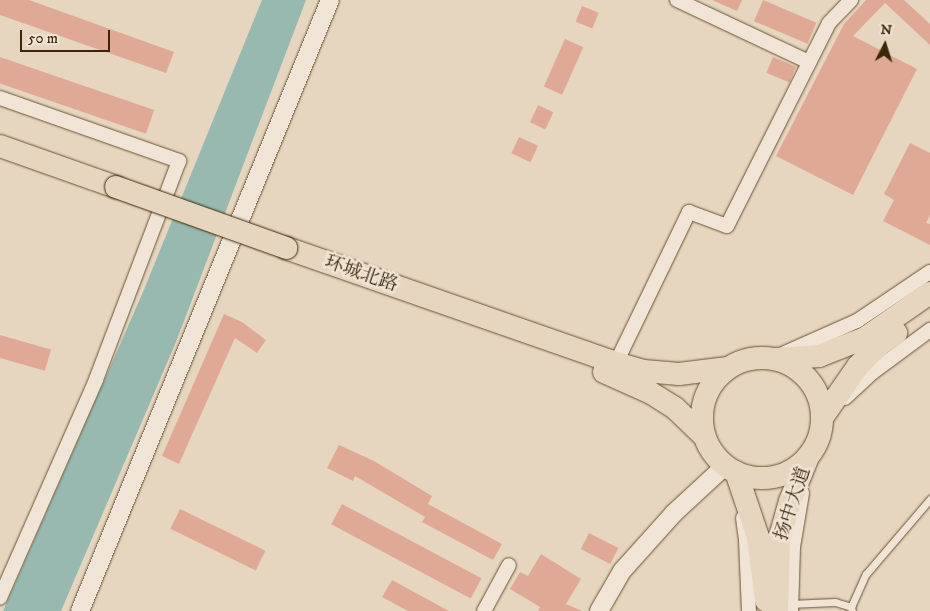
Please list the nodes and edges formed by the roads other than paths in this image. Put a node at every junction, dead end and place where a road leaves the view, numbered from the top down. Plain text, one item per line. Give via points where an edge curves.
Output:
1 (330, 0) edge
2 (677, 0) edge
3 (850, 0) edge
4 (810, 62) junction
5 (0, 98) edge
6 (0, 146) edge
7 (0, 159) edge
8 (115, 193) junction
9 (284, 253) junction
10 (930, 272) edge
11 (930, 293) edge
12 (930, 309) edge
13 (930, 330) edge
14 (772, 359) junction
15 (616, 363) junction
16 (728, 368) junction
17 (822, 418) junction
18 (704, 436) junction
19 (808, 457) junction
20 (730, 469) junction
21 (930, 499) edge
22 (509, 565) dead end
23 (0, 598) edge
24 (780, 608) edge
25 (852, 609) edge
26 (80, 611) edge
27 (484, 611) edge
28 (599, 611) edge
29 (749, 611) edge

1 - 26 street
2 - 4 street
3 - 4 street via 829,23
4 - 15 street via 727,226 689,212
5 - 23 street via 179,162 96,380
6 - 8 main road, 环城北路
7 - 8 main road, 环城北路
8 - 9 main road, 环城北路, bridge
9 - 15 main road, 环城北路
9 - 18 main road, 环城北路 via 610,374 675,408
10 - 14 street via 857,321
11 - 14 main road via 865,338 819,356
12 - 17 main road via 879,345 854,372
13 - 17 street via 873,372
14 - 16 main road via 756,358
14 - 17 main road via 794,367 811,383
15 - 16 main road, 环城北路 via 644,371 679,374
16 - 18 main road via 718,376 705,398 702,410
17 - 19 main road via 820,432
18 - 20 main road via 709,447
19 - 20 main road via 787,473 774,477 754,478
19 - 24 main road, 扬中大道 via 779,540
20 - 24 main road, 扬中大道 via 758,538
20 - 28 street via 674,513 622,571
20 - 29 street via 746,540
21 - 25 lane via 866,574
22 - 27 street
24 - 25 lane via 835,602

